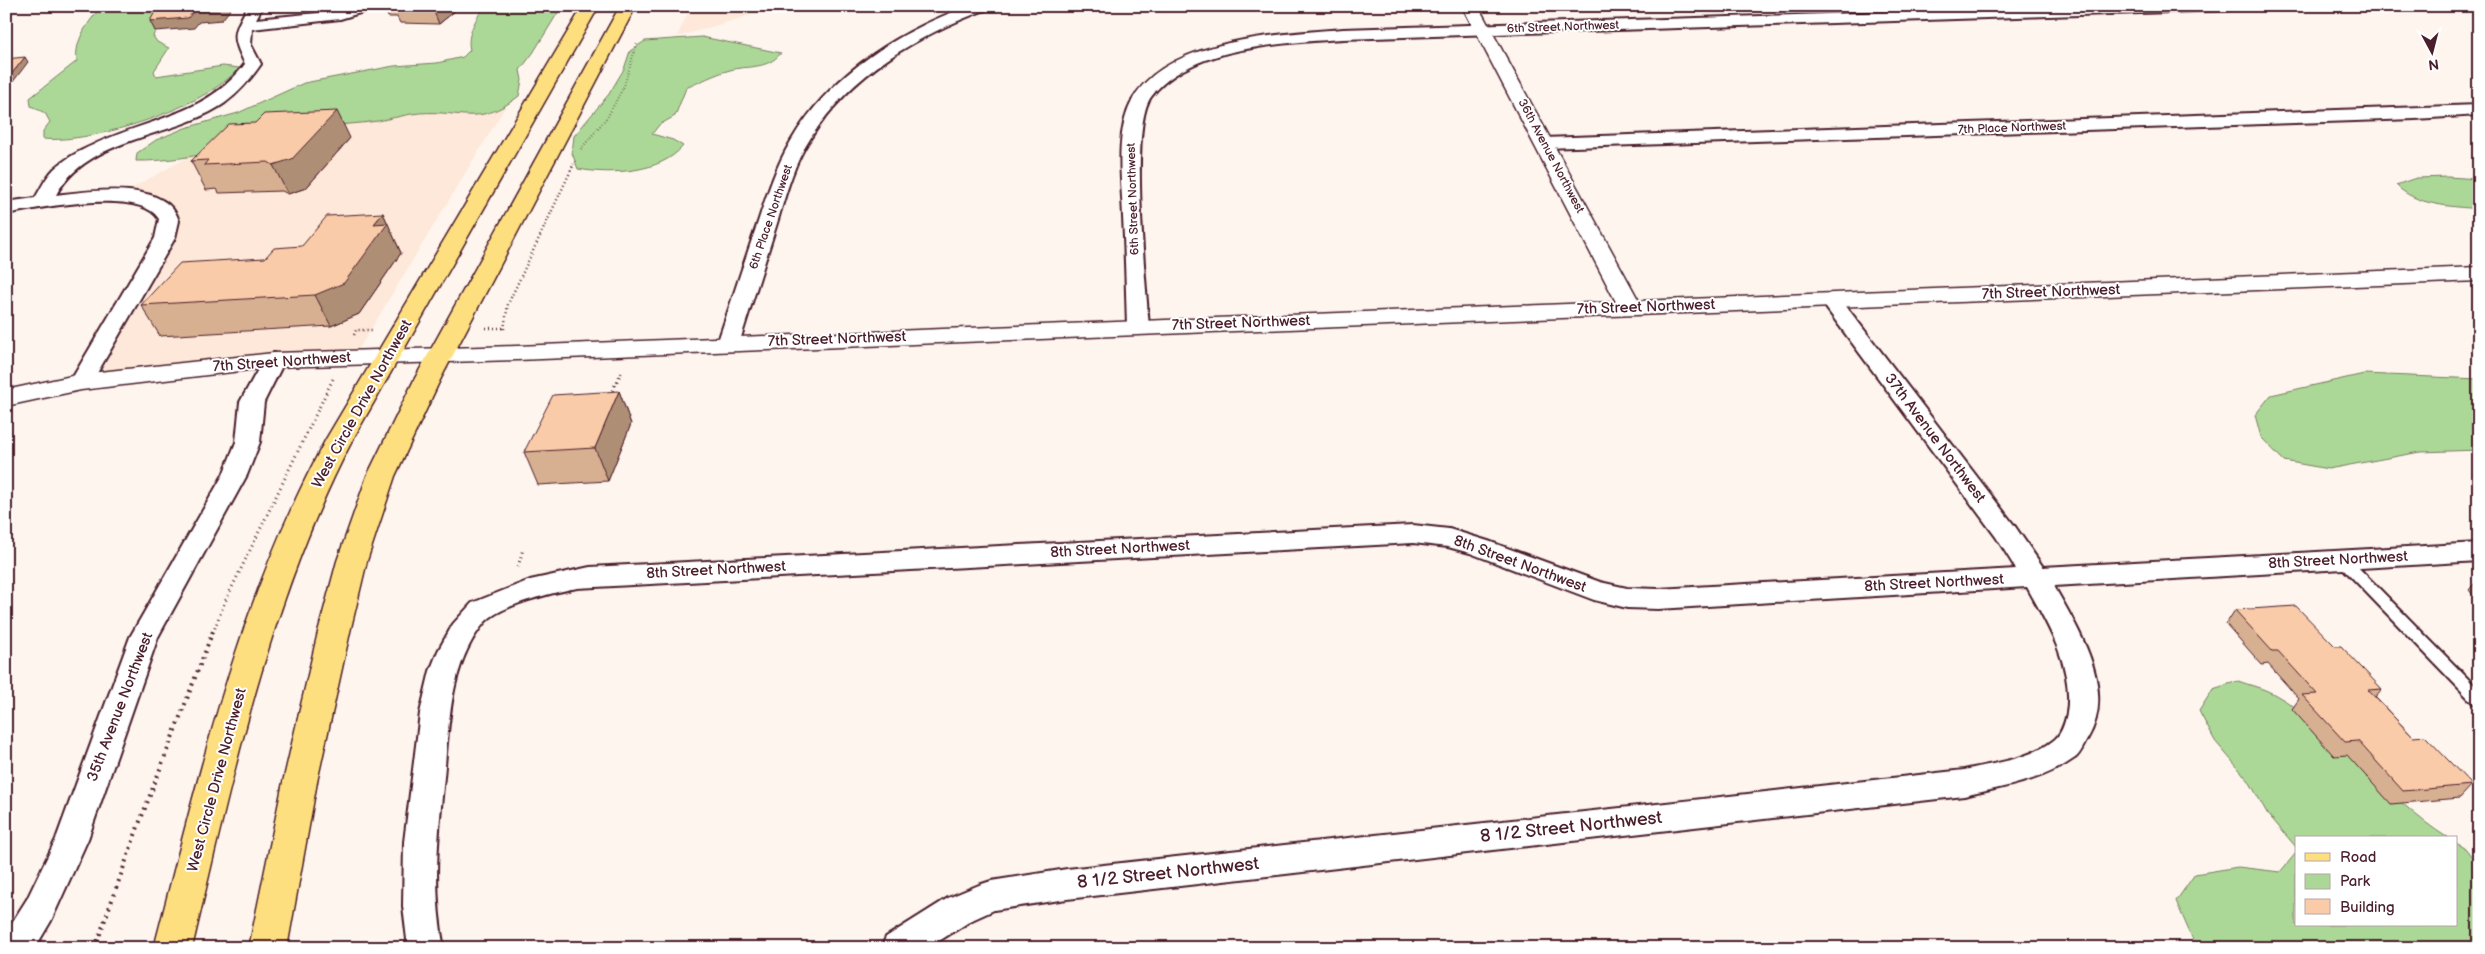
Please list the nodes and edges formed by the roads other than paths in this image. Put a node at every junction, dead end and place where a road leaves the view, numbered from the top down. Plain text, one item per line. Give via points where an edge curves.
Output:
1 (256, 6) edge
2 (368, 6) edge
3 (591, 6) edge
4 (628, 6) edge
5 (983, 6) edge
6 (1470, 6) edge
7 (2232, 6) edge
8 (247, 25) junction
9 (1483, 29) junction
10 (2479, 110) edge
11 (1544, 143) junction
12 (42, 202) junction
13 (6, 208) edge
14 (2479, 274) edge
15 (1832, 301) junction
16 (1631, 308) junction
17 (1138, 327) junction
18 (728, 344) junction
19 (441, 355) junction
20 (388, 356) junction
21 (274, 360) junction
22 (81, 382) junction
23 (6, 398) edge
24 (2479, 552) edge
25 (2343, 560) junction
26 (2036, 577) junction
27 (2479, 700) edge
28 (16, 948) edge
29 (173, 948) edge
30 (268, 948) edge
31 (426, 948) edge
32 (898, 948) edge

1 - 8 street
2 - 8 street via 340,14
3 - 20 main road, West Circle Drive Northwest
4 - 19 main road
5 - 18 street, 6th Place Northwest via 879,57 832,96 814,118 778,188
6 - 9 street, 36th Avenue Northwest
7 - 9 street, 6th Street Northwest
8 - 12 street via 242,38 252,64 239,84 210,104 81,158 60,173
9 - 11 street, 36th Avenue Northwest
9 - 17 street, 6th Street Northwest via 1293,38 1212,53 1162,77 1145,93 1132,127 1130,152
10 - 11 street, 7th Place Northwest
11 - 16 street, 36th Avenue Northwest
12 - 13 street
12 - 22 street via 100,197 145,198 164,208 169,220 165,238
14 - 15 street, 7th Street Northwest
15 - 16 street, 7th Street Northwest
15 - 26 street, 37th Avenue Northwest
16 - 17 street, 7th Street Northwest
17 - 18 street, 7th Street Northwest
18 - 19 street, 7th Street Northwest
19 - 20 street, 7th Street Northwest
19 - 30 main road via 380,476 352,561 300,782
20 - 21 street, 7th Street Northwest
20 - 29 main road, West Circle Drive Northwest via 322,470 273,588 246,670
21 - 22 street, 7th Street Northwest
21 - 28 street, 35th Avenue Northwest via 252,402 248,442 235,475 144,637 72,839 39,910
22 - 23 street, 7th Street Northwest
24 - 25 street, 8th Street Northwest
25 - 26 street, 8th Street Northwest
25 - 27 lane
26 - 31 street, 8th Street Northwest via 1627,598 1594,590 1464,542 1413,534 561,580 516,593 477,613 454,646 438,695 418,869
26 - 32 street, 8 1/2 Street Northwest via 2078,664 2084,697 2080,725 2066,748 2029,768 1964,783 1067,884 991,896 960,909

